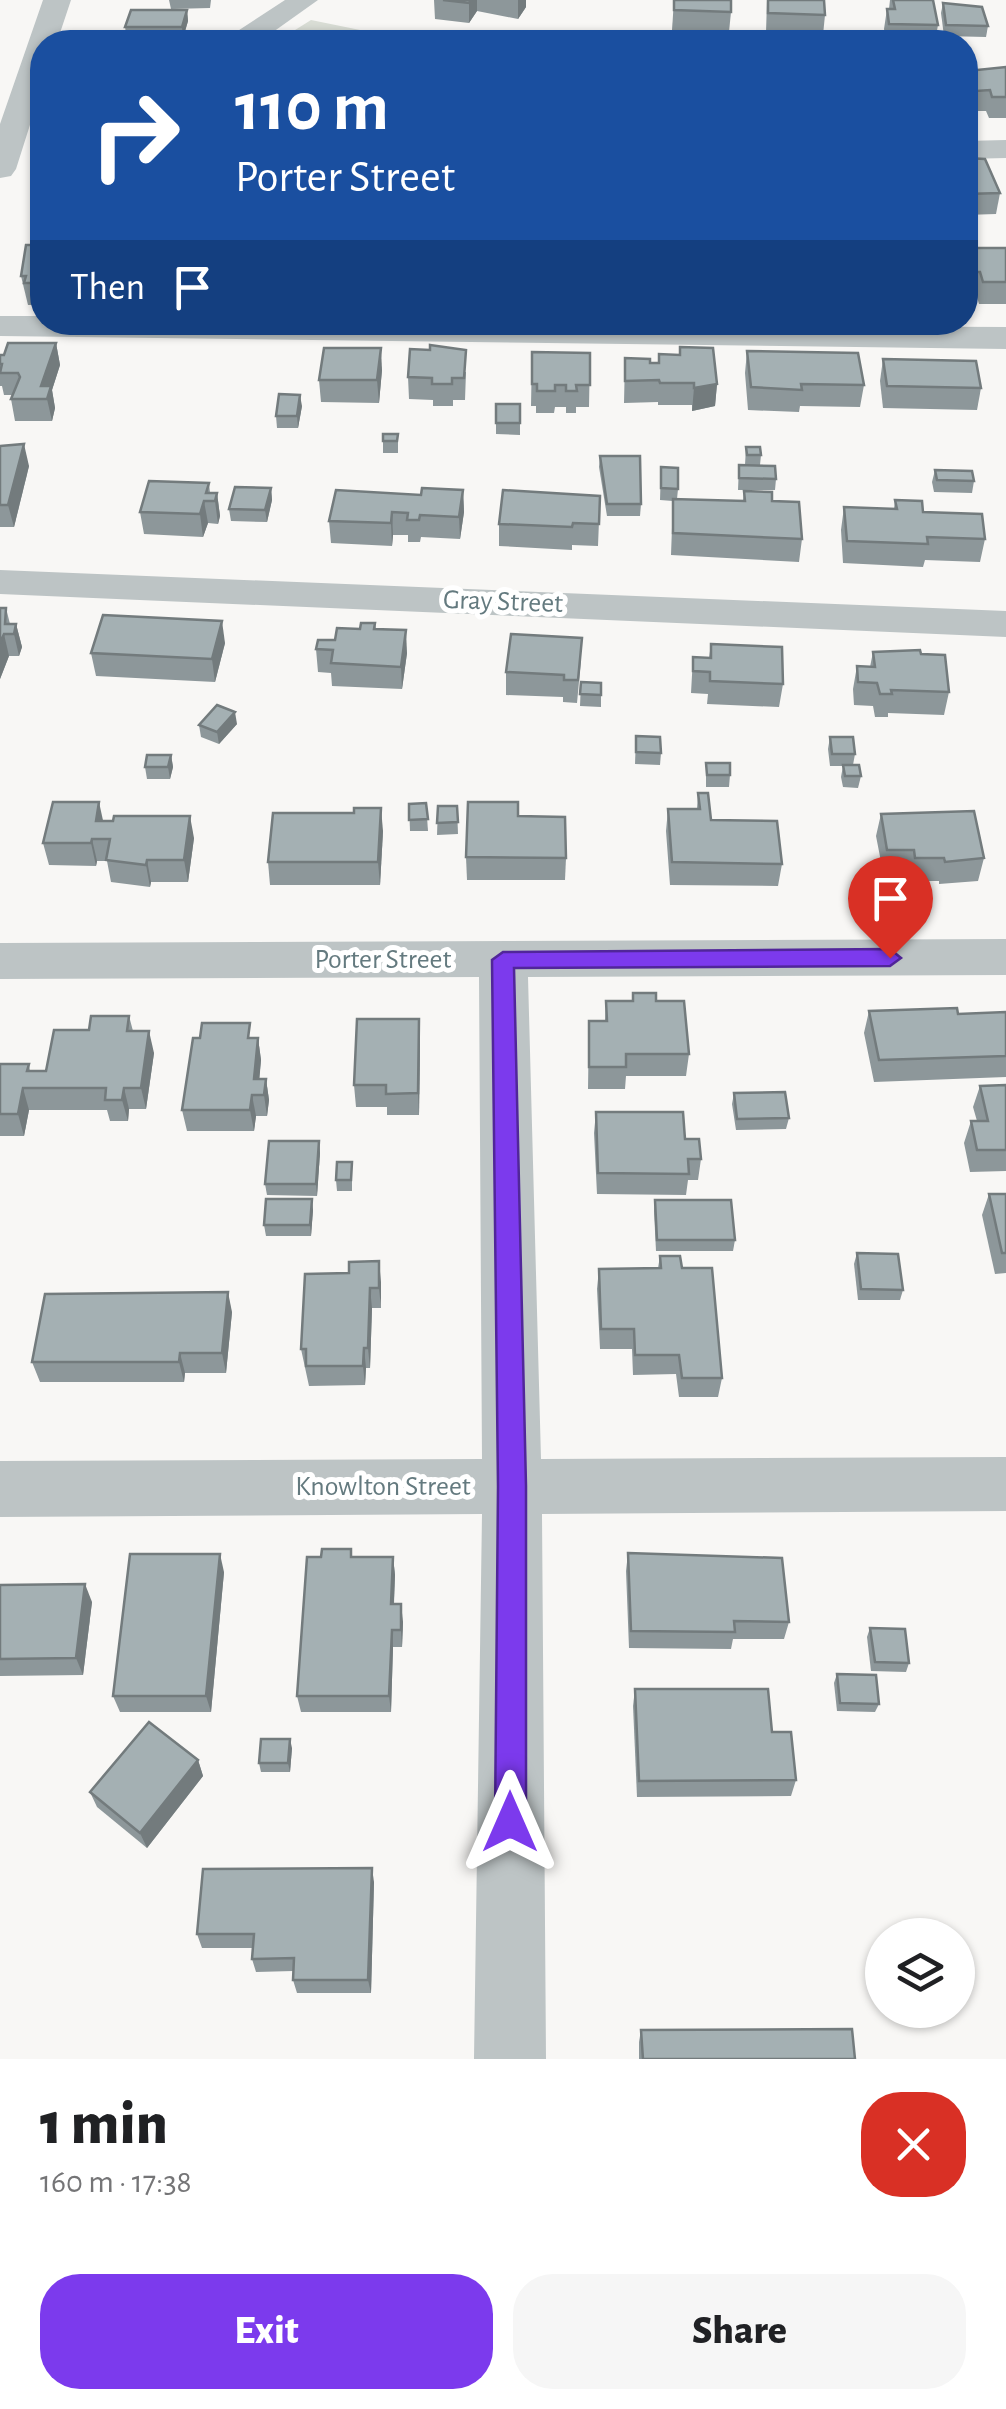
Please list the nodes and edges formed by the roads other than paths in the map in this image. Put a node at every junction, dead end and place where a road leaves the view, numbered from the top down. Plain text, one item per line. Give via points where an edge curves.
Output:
1 (57, 0) edge
2 (304, 0) edge
3 (50, 30) edge
4 (258, 30) edge
5 (30, 113) edge
6 (1006, 149) edge
7 (978, 150) edge
8 (16, 172) edge
9 (0, 196) edge
10 (0, 326) edge
11 (30, 326) edge
12 (754, 335) edge
13 (1006, 338) edge
14 (0, 582) edge
15 (1006, 624) edge
16 (1006, 957) edge
17 (503, 960) junction
18 (0, 961) edge
19 (1006, 1484) edge
20 (512, 1486) junction
21 (0, 1488) edge
22 (510, 2059) edge

1 - 3 street
2 - 4 street
5 - 8 street
6 - 7 street
8 - 9 street
10 - 11 street
12 - 13 street
14 - 15 street, Gray Street
16 - 17 street, Porter Street
17 - 18 street, Porter Street
17 - 20 street
19 - 20 street, Knowlton Street
20 - 21 street, Knowlton Street
20 - 22 street

